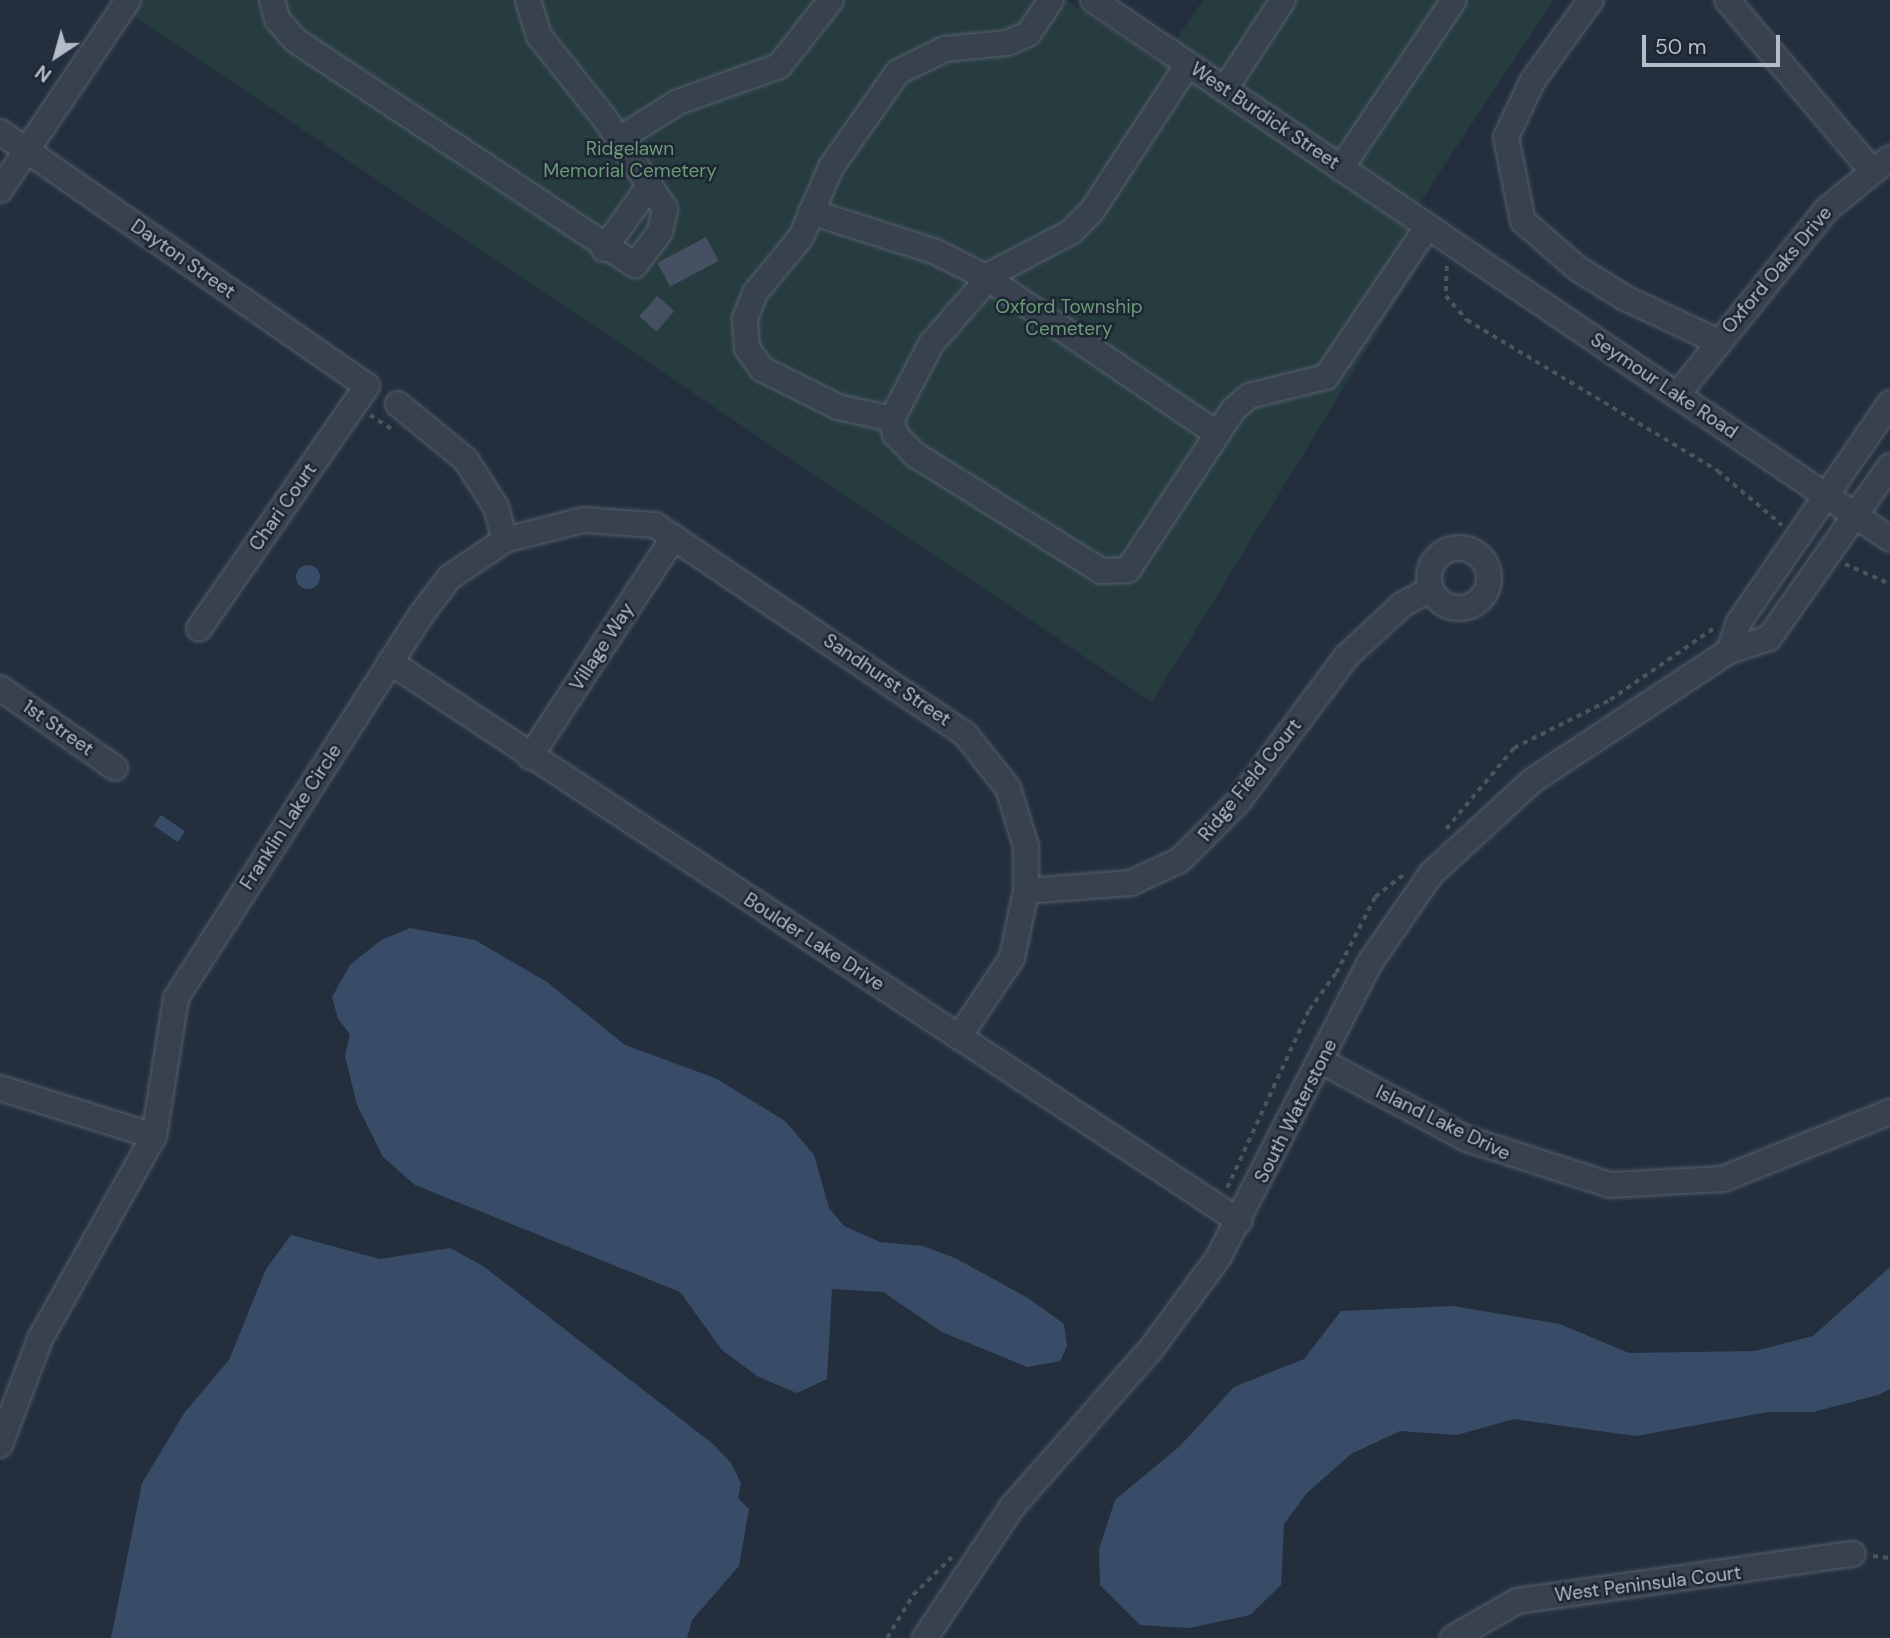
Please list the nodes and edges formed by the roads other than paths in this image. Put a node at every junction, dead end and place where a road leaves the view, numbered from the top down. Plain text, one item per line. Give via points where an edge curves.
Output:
1 (128, 0) edge
2 (272, 0) edge
3 (528, 0) edge
4 (831, 0) edge
5 (1051, 0) edge
6 (1093, 0) edge
7 (1283, 0) edge
8 (1454, 0) edge
9 (1591, 0) edge
10 (1727, 0) edge
11 (1188, 64) junction
12 (1225, 89) junction
13 (0, 132) edge
14 (619, 139) junction
15 (26, 150) junction
16 (1880, 164) edge
17 (1341, 168) junction
18 (650, 185) junction
19 (0, 190) edge
20 (811, 212) junction
21 (1433, 229) junction
22 (604, 248) junction
23 (987, 278) junction
24 (1717, 341) junction
25 (361, 395) joint
26 (1677, 395) junction
27 (398, 404) dead end
28 (1890, 404) edge
29 (891, 419) junction
30 (1216, 433) junction
31 (1890, 466) edge
32 (1826, 496) junction
33 (1854, 515) junction
34 (674, 537) junction
35 (1890, 539) edge
36 (505, 540) junction
37 (1431, 589) dead end
38 (200, 629) dead end
39 (1729, 651) junction
40 (390, 662) junction
41 (0, 688) edge
42 (530, 757) junction
43 (115, 768) dead end
44 (1026, 891) junction
45 (959, 1037) junction
46 (1321, 1061) junction
47 (0, 1088) edge
48 (1890, 1112) edge
49 (154, 1136) junction
50 (1239, 1221) junction
51 (0, 1445) edge
52 (1853, 1554) dead end
53 (925, 1638) edge
54 (1453, 1638) edge

1 - 15 street
2 - 22 street via 277,19 295,40
3 - 14 street via 538,36
4 - 14 street via 779,66 678,102
5 - 20 street via 1028,34 1007,43 945,48 898,72 831,167
6 - 11 street, West Burdick Street
7 - 12 street
8 - 17 street
9 - 24 street via 1533,80 1506,138 1523,222 1625,298
10 - 16 street
11 - 12 street, West Burdick Street
11 - 23 street via 1091,212 1071,232
12 - 17 street, West Burdick Street
13 - 15 street, Dayton Street
14 - 18 street
15 - 19 street
15 - 25 street, Dayton Street
16 - 24 street, Oxford Oaks Drive via 1827,209
17 - 21 street, West Burdick Street
18 - 22 street
18 - 22 street via 665,209 644,257 635,265
20 - 23 street via 936,252
20 - 29 street via 801,237 755,293 745,319 747,348 762,369 789,386 872,420
21 - 26 street, Seymour Lake Road
21 - 30 street via 1326,377 1250,396
23 - 29 street via 931,344
23 - 30 street
24 - 26 street, Oxford Oaks Drive
25 - 38 street, Chari Court
26 - 32 street, Seymour Lake Road
27 - 36 street via 466,460 496,507
28 - 32 street
29 - 30 street via 895,434 914,454 1116,575 1128,570
31 - 33 street, South Waterstone
32 - 33 street, Seymour Lake Road
32 - 39 street via 1739,622
33 - 35 street, Seymour Lake Road
33 - 39 street, South Waterstone via 1769,638
34 - 36 street, Sandhurst Street via 654,526 583,520
34 - 42 street, Village Way
34 - 44 street, Sandhurst Street via 965,734 1008,788 1026,846
36 - 40 street, Franklin Lake Circle via 450,576
37 - 44 street, Ridge Field Court via 1403,604 1347,656 1238,802 1180,860 1131,883
39 - 46 street, South Waterstone via 1532,781 1475,827 1401,912
40 - 42 street, Boulder Lake Drive
40 - 49 street, Franklin Lake Circle via 176,998
41 - 43 street, 1st Street
42 - 45 street, Boulder Lake Drive
44 - 45 street, Sandhurst Street via 1012,958
45 - 50 street, Boulder Lake Drive
46 - 48 street, Island Lake Drive via 1467,1139 1610,1185 1723,1179
46 - 50 street, South Waterstone
47 - 49 street
49 - 51 street, Franklin Lake Circle via 40,1339
50 - 53 street, South Waterstone via 1151,1349 997,1527
52 - 54 street, West Peninsula Court via 1517,1601

